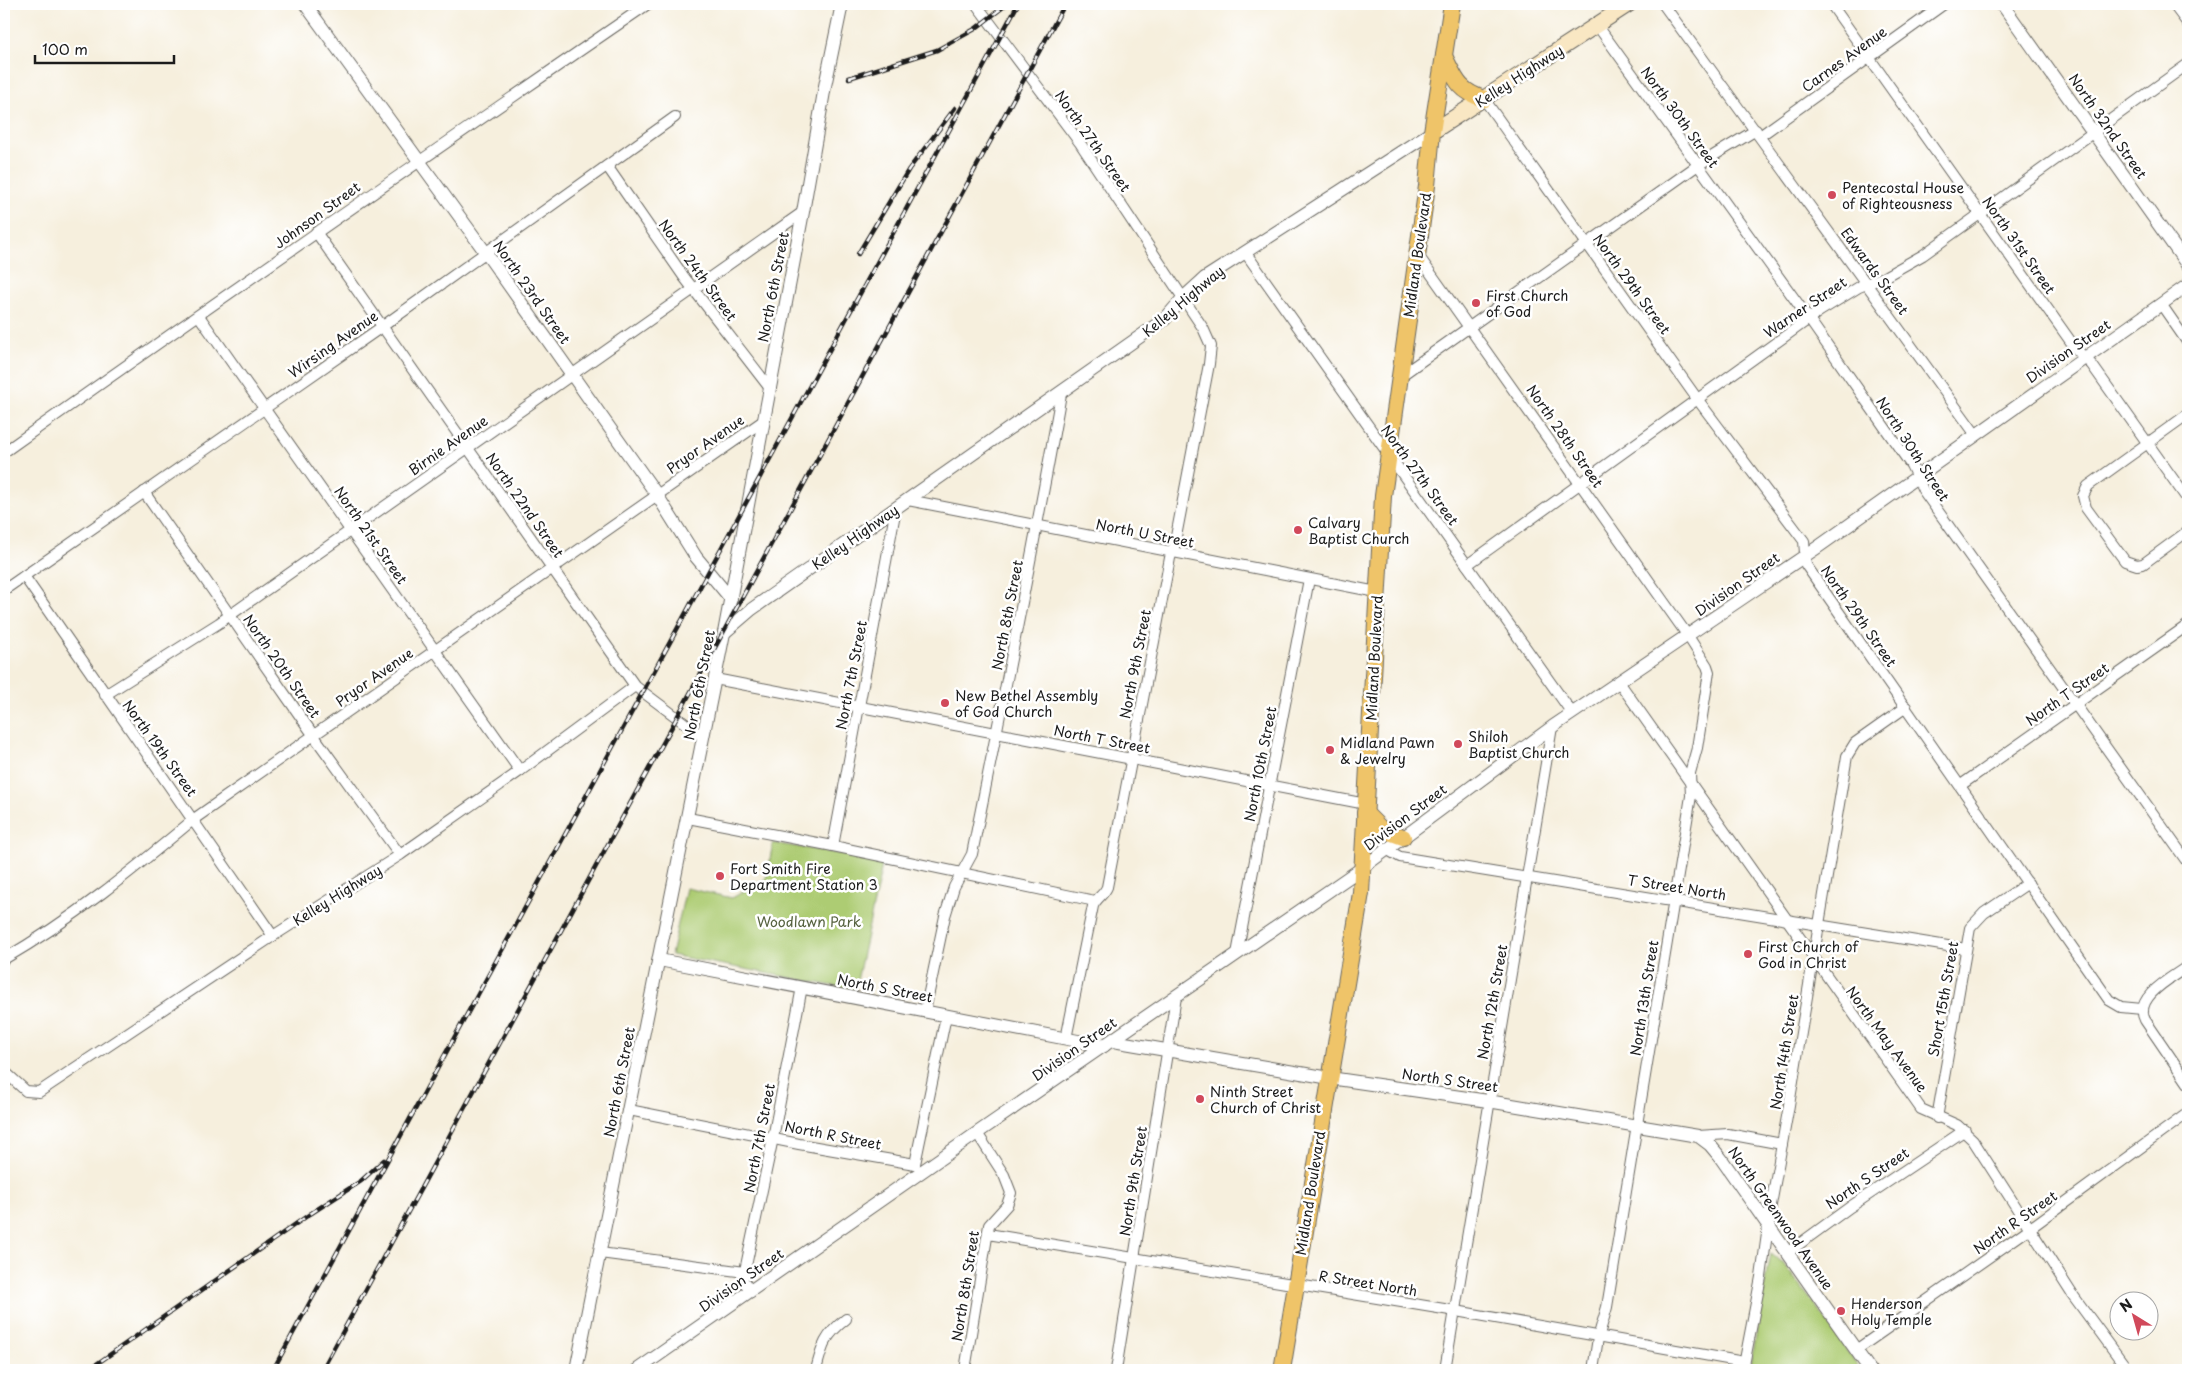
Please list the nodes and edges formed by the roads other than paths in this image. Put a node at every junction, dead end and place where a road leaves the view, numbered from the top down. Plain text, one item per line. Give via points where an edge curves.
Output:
1 (305, 4) edge
2 (648, 4) edge
3 (842, 4) edge
4 (976, 4) edge
5 (1452, 4) edge
6 (1629, 4) edge
7 (1664, 4) edge
8 (1830, 4) edge
9 (1944, 4) edge
10 (2002, 4) edge
11 (2173, 4) edge
12 (2188, 24) edge
13 (1597, 25) junction
14 (1444, 56) junction
15 (1869, 58) junction
16 (2188, 64) edge
17 (1484, 99) junction
18 (675, 117) dead end
19 (1432, 132) junction
20 (2094, 132) junction
21 (1758, 133) junction
22 (420, 160) junction
23 (1698, 165) junction
24 (607, 166) junction
25 (803, 212) junction
26 (1980, 213) junction
27 (316, 232) junction
28 (1586, 244) junction
29 (1245, 252) junction
30 (486, 253) junction
31 (1416, 254) junction
32 (2188, 266) edge
33 (1868, 284) junction
34 (2188, 285) edge
35 (693, 289) junction
36 (1182, 298) junction
37 (2161, 304) junction
38 (199, 316) junction
39 (1809, 320) junction
40 (383, 326) junction
41 (1470, 328) junction
42 (2188, 343) edge
43 (2085, 358) junction
44 (572, 374) junction
45 (1399, 377) junction
46 (769, 387) junction
47 (1061, 394) junction
48 (1698, 400) junction
49 (265, 408) junction
50 (2188, 414) edge
51 (763, 421) junction
52 (1976, 434) junction
53 (2148, 443) junction
54 (468, 448) junction
55 (4, 452) edge
56 (1388, 455) junction
57 (1917, 476) junction
58 (1581, 483) junction
59 (144, 492) junction
60 (657, 496) junction
61 (908, 500) junction
62 (2188, 500) edge
63 (896, 508) junction
64 (1037, 526) junction
65 (351, 529) junction
66 (2188, 531) edge
67 (1172, 552) junction
68 (1805, 555) junction
69 (1467, 565) junction
70 (552, 568) junction
71 (24, 576) junction
72 (1309, 579) junction
73 (4, 590) edge
74 (1377, 592) junction
75 (730, 599) junction
76 (230, 615) junction
77 (2188, 625) edge
78 (724, 633) junction
79 (1688, 636) junction
80 (435, 651) junction
81 (715, 678) junction
82 (1619, 682) junction
83 (635, 686) junction
84 (105, 695) junction
85 (2076, 704) junction
86 (859, 706) junction
87 (1906, 707) junction
88 (1572, 713) junction
89 (1552, 727) junction
90 (996, 733) junction
91 (314, 736) junction
92 (704, 737) junction
93 (1131, 759) junction
94 (520, 771) junction
95 (1691, 785) junction
96 (1961, 785) junction
97 (1269, 786) junction
98 (1365, 808) junction
99 (688, 818) junction
100 (194, 819) junction
101 (1403, 836) junction
102 (833, 846) junction
103 (1386, 849) junction
104 (400, 856) junction
105 (2188, 864) edge
106 (1362, 868) junction
107 (961, 874) junction
108 (1527, 877) junction
109 (2028, 883) junction
110 (1095, 901) junction
111 (1674, 901) junction
112 (1786, 920) junction
113 (1818, 925) junction
114 (273, 936) junction
115 (1966, 949) junction
116 (1238, 954) junction
117 (1813, 958) junction
118 (4, 959) edge
119 (659, 960) junction
120 (2188, 966) edge
121 (802, 987) junction
122 (1176, 997) junction
123 (2142, 1010) junction
124 (925, 1011) junction
125 (946, 1016) junction
126 (1066, 1039) junction
127 (1108, 1043) junction
128 (1168, 1049) junction
129 (4, 1071) edge
130 (1330, 1078) junction
131 (2188, 1083) edge
132 (1488, 1101) junction
133 (629, 1110) junction
134 (2188, 1113) edge
135 (1937, 1118) junction
136 (1637, 1125) junction
137 (1965, 1130) junction
138 (977, 1133) junction
139 (1698, 1136) junction
140 (773, 1138) junction
141 (1782, 1144) junction
142 (918, 1168) junction
143 (1768, 1226) junction
144 (2029, 1229) junction
145 (988, 1234) junction
146 (600, 1253) junction
147 (1787, 1253) junction
148 (1134, 1258) junction
149 (745, 1272) junction
150 (1295, 1284) junction
151 (751, 1292) junction
152 (1456, 1311) junction
153 (846, 1319) dead end
154 (1598, 1338) junction
155 (1856, 1350) junction
156 (1743, 1366) edge
157 (576, 1370) edge
158 (638, 1370) edge
159 (816, 1370) edge
160 (965, 1370) edge
161 (1116, 1370) edge
162 (1282, 1370) edge
163 (1445, 1370) edge
164 (1593, 1370) edge
165 (1870, 1370) edge
166 (2128, 1370) edge

1 - 22 street, North 23rd Street
2 - 22 street, Johnson Street
3 - 25 street, North 6th Street
4 - 36 street, North 27th Street via 1080,142
5 - 14 main road, Midland Boulevard
6 - 13 main road, Kelley Highway
7 - 21 street, Edwards Street
8 - 15 street, North 31st Street
9 - 15 street, Carnes Avenue
10 - 20 street, North 32nd Street
11 - 12 street
13 - 17 main road, Kelley Highway
13 - 23 street, North 30th Street
14 - 17 main road via 1461,88
14 - 19 main road, Midland Boulevard
15 - 21 street, Carnes Avenue
15 - 26 street, North 31st Street
16 - 20 street, Warner Street
17 - 19 main road, Kelley Highway
17 - 28 street, North 29th Street
18 - 24 street, Wirsing Avenue
19 - 29 street, Kelley Highway
19 - 31 main road, Midland Boulevard
20 - 26 street, Warner Street
20 - 32 street, North 32nd Street
21 - 23 street, Carnes Avenue
21 - 33 street, Edwards Street
22 - 27 street, Johnson Street
22 - 30 street, North 23rd Street
23 - 28 street, Carnes Avenue
23 - 39 street, North 30th Street
24 - 30 street, Wirsing Avenue
24 - 35 street, North 24th Street
25 - 35 street, Birnie Avenue
25 - 46 street, North 6th Street
26 - 33 street, Warner Street via 1906,266
26 - 43 street, North 31st Street
27 - 38 street, Johnson Street
27 - 40 street, North 22nd Street
28 - 41 street, Carnes Avenue
28 - 48 street, North 29th Street
29 - 36 street, Kelley Highway
29 - 56 street, North 27th Street
30 - 40 street, Wirsing Avenue
30 - 44 street, North 23rd Street
31 - 41 street, North 28th Street
31 - 45 main road, Midland Boulevard
33 - 39 street, Warner Street
33 - 52 street, Edwards Street
34 - 37 street, Division Street
35 - 44 street, Birnie Avenue
35 - 46 street, North 24th Street
36 - 47 street, Kelley Highway via 1165,320
36 - 67 street, North 9th Street via 1208,337 1211,351
37 - 42 street
37 - 43 street, Division Street
38 - 49 street, North 21st Street
38 - 55 street, Johnson Street
39 - 48 street, Warner Street
39 - 57 street, North 30th Street
40 - 49 street, Wirsing Avenue
40 - 54 street, North 22nd Street
41 - 45 street, Carnes Avenue
41 - 58 street, North 28th Street
43 - 52 street, Division Street
43 - 53 street, North 31st Street
44 - 54 street, Birnie Avenue
44 - 60 street, North 23rd Street
45 - 56 main road, Midland Boulevard
46 - 51 street, North 6th Street
47 - 61 street, Kelley Highway
47 - 64 street, North 8th Street
48 - 58 street, Warner Street
48 - 68 street, North 29th Street via 1804,541
49 - 59 street, Wirsing Avenue
49 - 65 street, North 21st Street
50 - 53 street
51 - 60 street, Pryor Avenue
51 - 75 street, North 6th Street
52 - 57 street, Division Street
53 - 62 street, North 31st Street
53 - 66 street via 2088,486 2084,502 2130,564 2146,562
54 - 65 street, Birnie Avenue
54 - 70 street, North 22nd Street
56 - 69 street, North 27th Street
56 - 74 main road, Midland Boulevard
57 - 68 street, Division Street
57 - 85 street, North 30th Street via 1922,490
58 - 69 street, Warner Street
58 - 79 street, North 28th Street
59 - 71 street, Wirsing Avenue
59 - 76 street, North 20th Street
60 - 70 street, Pryor Avenue
60 - 75 street, North 23rd Street via 696,557
61 - 63 street, Kelley Highway
61 - 64 street, North U Street
63 - 78 street, Kelley Highway via 752,609
63 - 86 street, North 7th Street
64 - 67 street, North U Street
64 - 90 street, North 8th Street
65 - 76 street, Birnie Avenue
65 - 80 street, North 21st Street
67 - 72 street, North U Street
67 - 93 street, North 9th Street
68 - 79 street, Division Street
68 - 87 street, North 29th Street via 1806,565
69 - 88 street, North 27th Street
70 - 80 street, Pryor Avenue
70 - 83 street, North 22nd Street
71 - 73 street, Wirsing Avenue
71 - 84 street, North 19th Street
72 - 74 street, North U Street
72 - 97 street, North 10th Street
74 - 98 main road, Midland Boulevard
75 - 78 street, North 6th Street
76 - 84 street, Birnie Avenue
76 - 91 street, North 20th Street
77 - 85 street, North T Street
78 - 81 street, North 6th Street
79 - 82 street, Division Street
79 - 95 street, North 13th Street via 1709,672 1699,739 1690,773
80 - 91 street, Pryor Avenue
80 - 94 street, North 21st Street
81 - 86 street, North T Street
81 - 92 street, North 6th Street
82 - 88 street, Division Street
82 - 95 street, North May Avenue
83 - 92 street, North 22nd Street
83 - 94 street, Kelley Highway
84 - 100 street, North 19th Street
85 - 96 street, North T Street
85 - 105 street, North 30th Street
86 - 90 street, North T Street
86 - 102 street, North 7th Street
87 - 96 street, North 29th Street
87 - 113 street, North 14th Street via 1849,750
88 - 89 street, Division Street
89 - 101 street, Division Street
89 - 108 street, North 12th Street
90 - 93 street, North T Street
90 - 107 street, North 8th Street via 972,854
91 - 100 street, Pryor Avenue
91 - 104 street, North 20th Street
92 - 99 street, North 6th Street
93 - 97 street, North T Street
93 - 110 street, North 9th Street via 1107,887
94 - 104 street, Kelley Highway
95 - 111 street, North 13th Street
95 - 112 street, North May Avenue
96 - 109 street, North 29th Street
97 - 98 street, North T Street
97 - 116 street, North 10th Street
98 - 101 main road via 1378,827
98 - 106 main road, Midland Boulevard
99 - 102 street
99 - 119 street, North 6th Street
100 - 114 street, North 19th Street
100 - 118 street, Pryor Avenue via 87,905
101 - 103 street, Division Street
102 - 107 street
103 - 106 street, Division Street
103 - 108 street, T Street North via 1400,857
104 - 114 street, Kelley Highway
106 - 116 street, Division Street
106 - 130 main road, Midland Boulevard via 1361,893
107 - 110 street
107 - 124 street, North 8th Street via 945,916
108 - 111 street, T Street North
108 - 132 street, North 12th Street
109 - 115 street, Short 15th Street via 1976,920 1970,928
109 - 123 street, North 29th Street via 2110,1000 2121,1007
110 - 126 street, North 9th Street
111 - 112 street, T Street North
111 - 136 street, North 13th Street
112 - 113 street, T Street North
112 - 117 street, North May Avenue
113 - 115 street, T Street North
113 - 117 street, North 14th Street
114 - 129 street, Kelley Highway via 38,1092 26,1091
115 - 135 street, Short 15th Street
116 - 122 street, Division Street
117 - 135 street, North May Avenue via 1921,1109
117 - 141 street, North 14th Street
119 - 121 street, North S Street
119 - 133 street, North 6th Street
120 - 123 street via 2153,991
121 - 124 street, North S Street
121 - 140 street, North 7th Street
122 - 127 street, Division Street
122 - 128 street, North 9th Street
123 - 131 street via 2145,1020
124 - 125 street, North S Street
125 - 126 street, North S Street
125 - 142 street
126 - 127 street, North S Street
127 - 128 street, North S Street
127 - 138 street, Division Street
128 - 130 street, North S Street
128 - 148 street, North 9th Street
130 - 132 street, North S Street
130 - 150 main road, Midland Boulevard
132 - 136 street, North S Street
132 - 152 street, North 12th Street
133 - 140 street, North R Street
133 - 146 street, North 6th Street
134 - 144 street, North R Street
135 - 137 street, North May Avenue
136 - 139 street, North S Street
136 - 154 street, North 13th Street via 1607,1308
137 - 144 street
137 - 147 street, North S Street
138 - 142 street, Division Street
138 - 145 street, North 8th Street via 1004,1175 1011,1193 1007,1205 989,1225
139 - 141 street, North S Street via 1728,1134
139 - 143 street, North Greenwood Avenue via 1720,1157
140 - 142 street, North R Street
140 - 149 street, North 7th Street
141 - 143 street, North 14th Street
142 - 151 street, Division Street
143 - 147 street, North Greenwood Avenue
143 - 156 street, North 14th Street
144 - 155 street, North R Street
144 - 166 street
145 - 148 street, R Street North
145 - 160 street, North 8th Street
146 - 149 street
146 - 157 street, North 6th Street
147 - 155 street, North Greenwood Avenue
148 - 150 street, R Street North
148 - 161 street, North 9th Street
149 - 151 street, North 7th Street via 743,1280
150 - 152 street, R Street North
150 - 162 main road, Midland Boulevard
151 - 158 street, Division Street
152 - 154 street, R Street North
152 - 163 street, North 12th Street
153 - 159 street via 828,1335
154 - 156 street, R Street North
154 - 164 street, North 13th Street
155 - 165 street, North Greenwood Avenue

